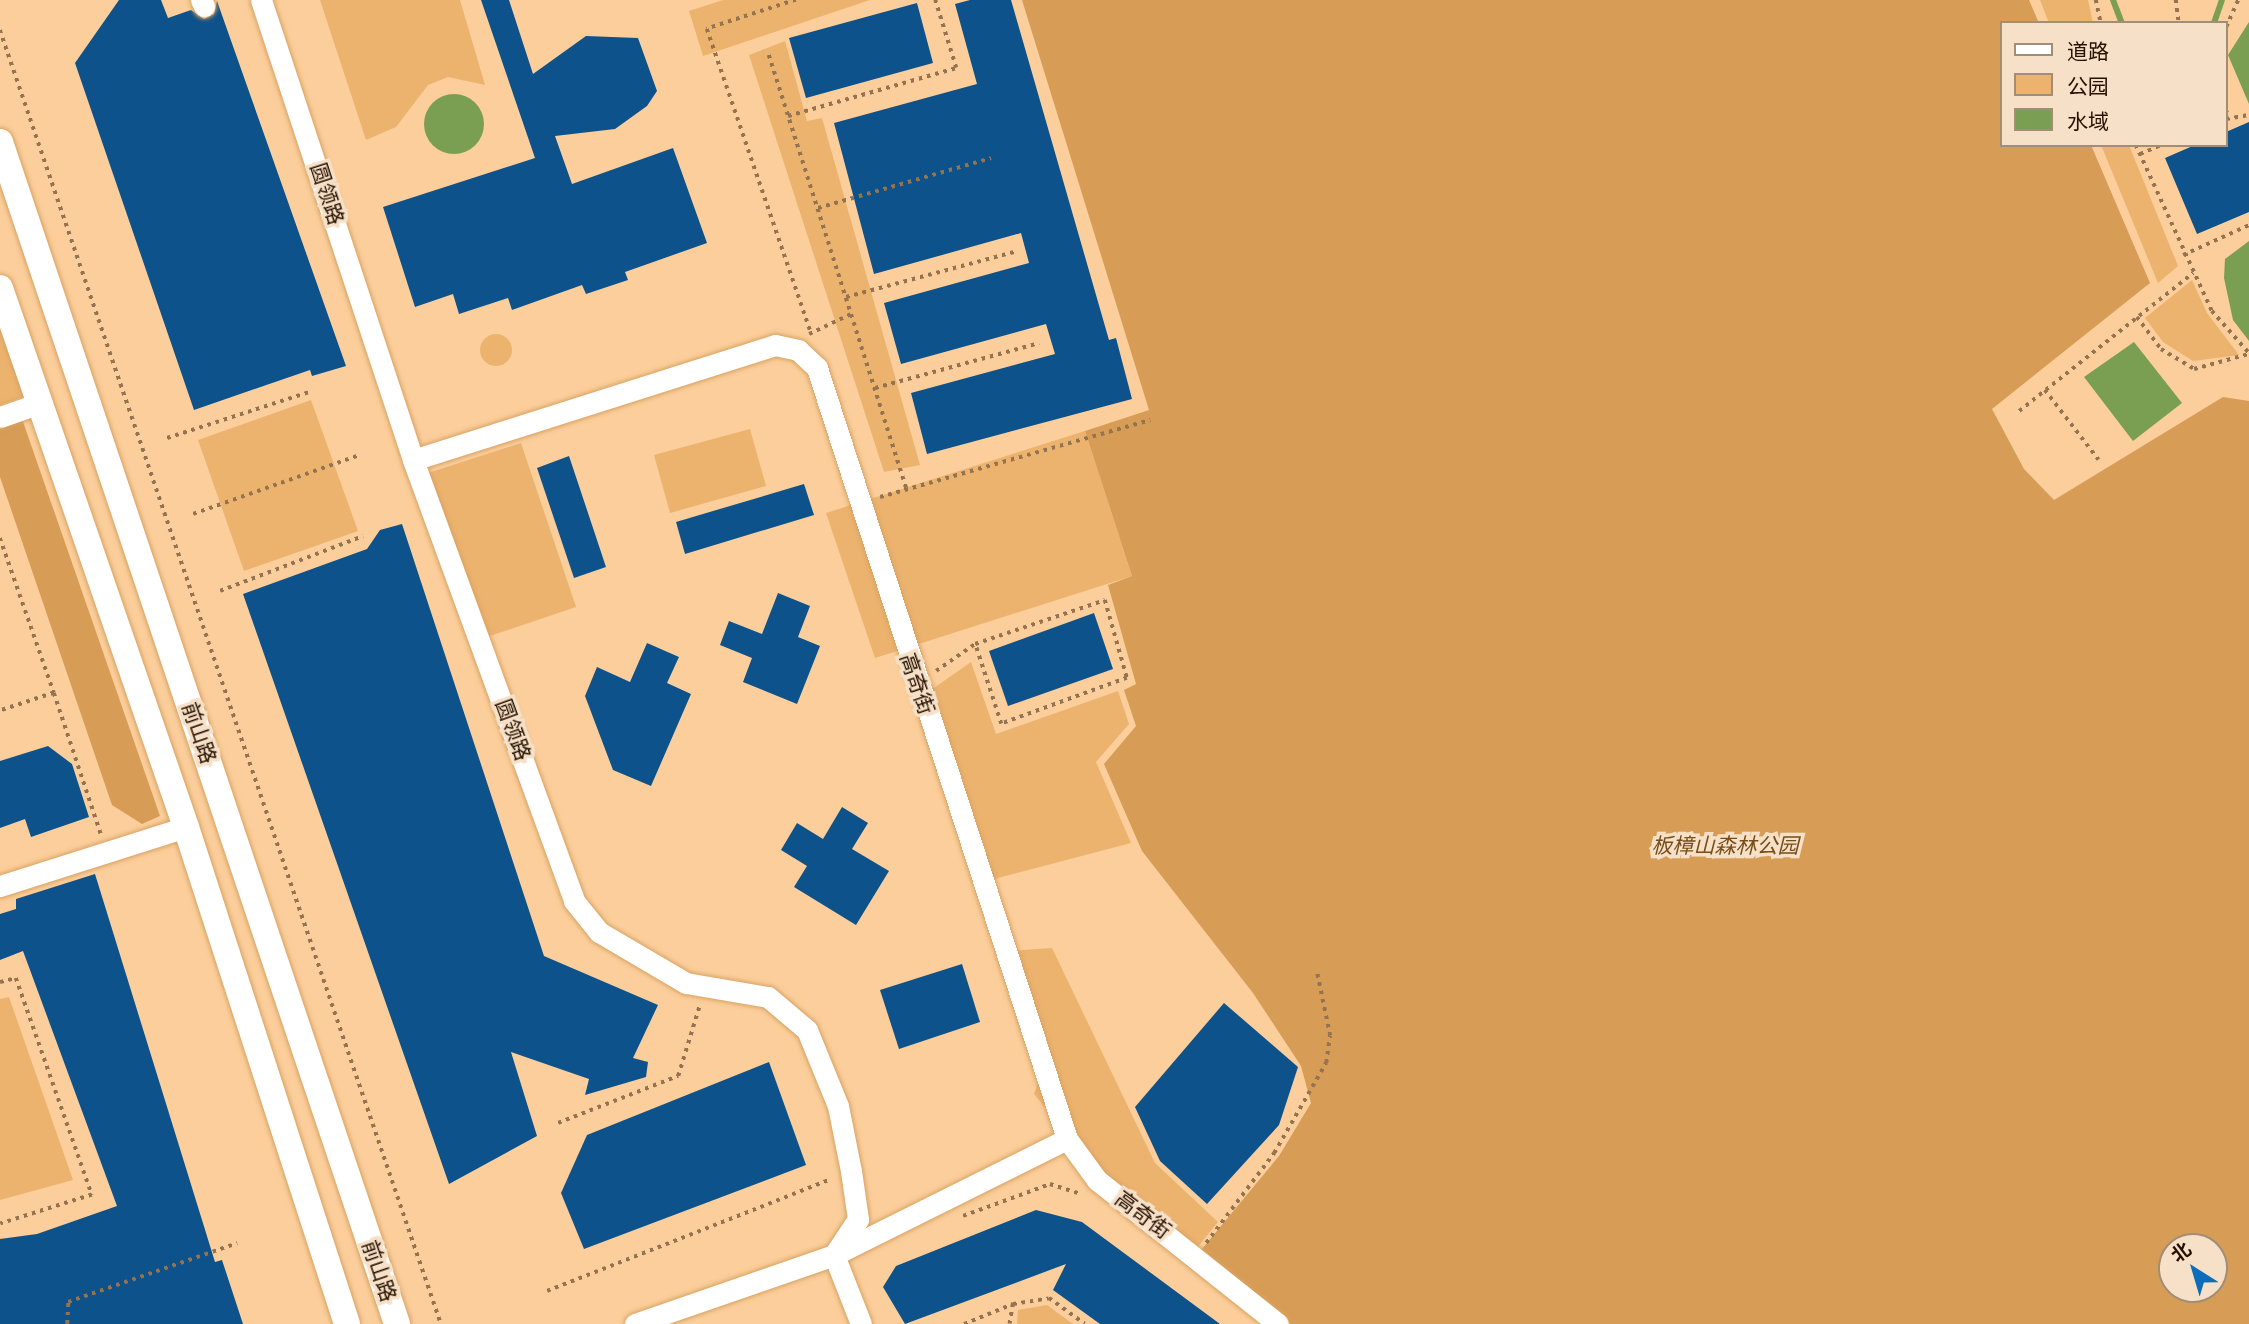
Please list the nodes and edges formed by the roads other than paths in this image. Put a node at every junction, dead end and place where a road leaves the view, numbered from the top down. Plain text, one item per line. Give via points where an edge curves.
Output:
1 (261, 0) edge
2 (0, 142) edge
3 (0, 289) edge
4 (40, 403) junction
5 (0, 417) edge
6 (413, 460) junction
7 (186, 827) junction
8 (0, 886) edge
9 (1067, 1139) junction
10 (834, 1255) junction
11 (397, 1323) edge
12 (346, 1324) edge
13 (635, 1324) edge
14 (861, 1324) edge
15 (1278, 1324) edge

1 - 6 lane, 圆领路
2 - 11 main road, 前山路
3 - 4 main road, 前山路
4 - 5 lane
4 - 7 main road, 前山路
6 - 9 lane, 高奇街 via 775,345 798,350 817,369
6 - 10 lane, 圆领路 via 574,901 599,932 686,983 768,997 807,1030 838,1107 858,1219
7 - 8 lane
7 - 12 main road, 前山路
9 - 10 lane
9 - 15 lane, 高奇街 via 1097,1180
10 - 13 lane
10 - 14 lane

